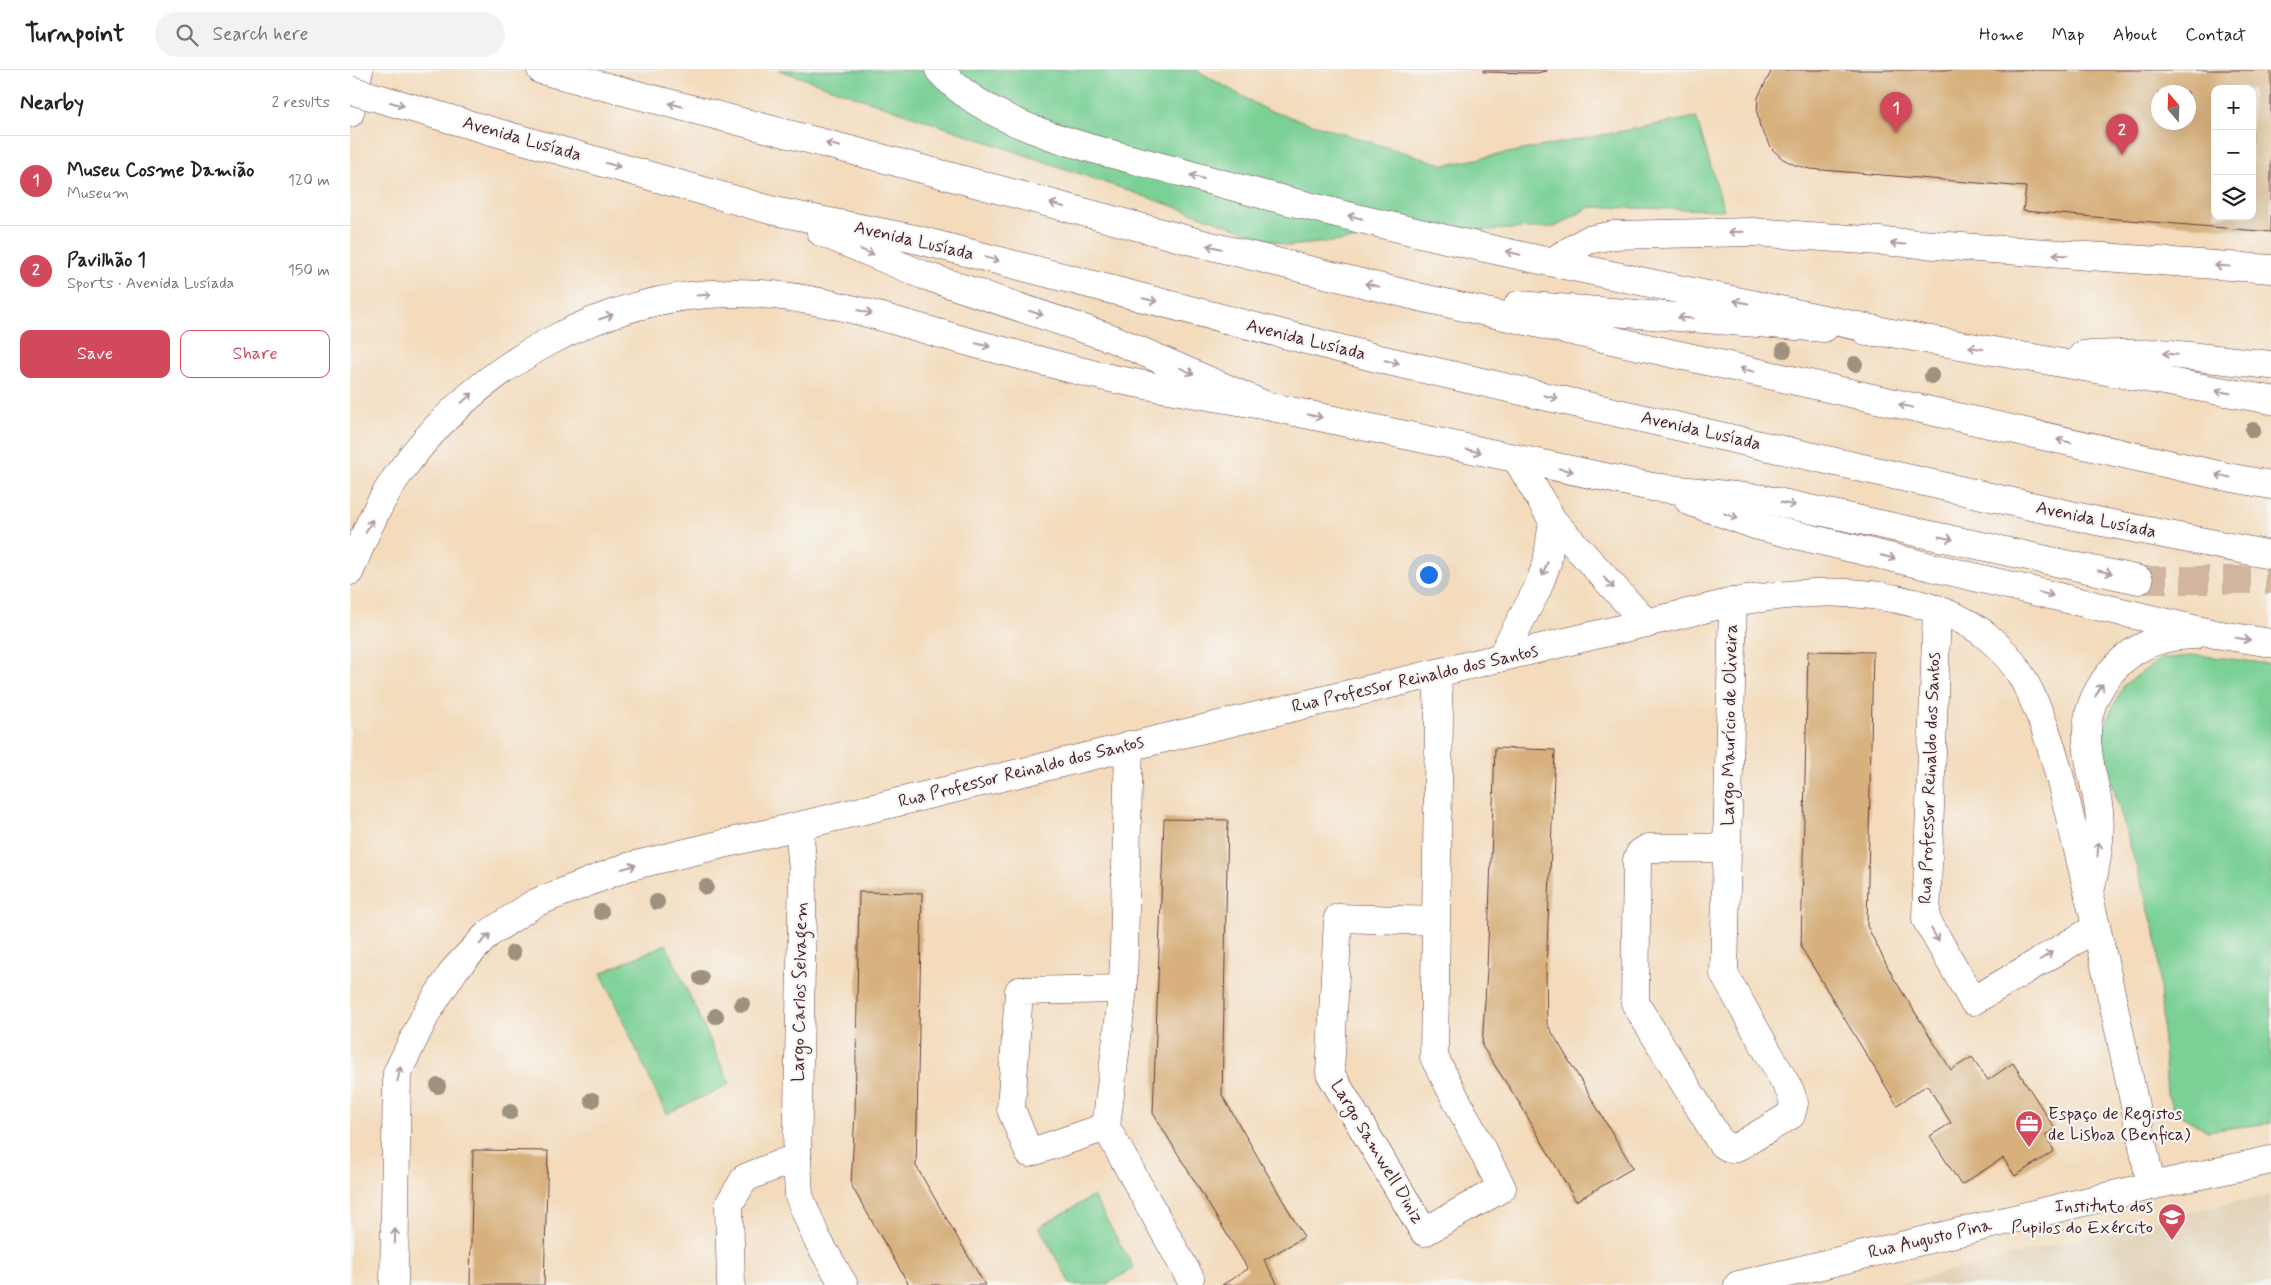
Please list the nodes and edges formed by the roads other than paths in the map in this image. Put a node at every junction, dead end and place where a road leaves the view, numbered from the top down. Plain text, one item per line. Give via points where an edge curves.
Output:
1 (360, 70) edge
2 (541, 70) edge
3 (939, 70) edge
4 (350, 90) edge
5 (350, 113) edge
6 (774, 211) junction
7 (1551, 262) junction
8 (2271, 270) edge
9 (1420, 297) junction
10 (1891, 333) junction
11 (2024, 357) junction
12 (2271, 365) edge
13 (2271, 400) edge
14 (1268, 406) junction
15 (1518, 460) junction
16 (2271, 485) edge
17 (1652, 487) junction
18 (1553, 521) junction
19 (2271, 555) edge
20 (350, 571) edge
21 (2139, 580) tunnel mouth
22 (1733, 602) junction
23 (1937, 609) junction
24 (1647, 624) junction
25 (2215, 634) junction
26 (2271, 643) edge
27 (1501, 657) junction
28 (1437, 674) junction
29 (1129, 745) junction
30 (799, 826) junction
31 (1727, 848) junction
32 (2089, 897) junction
33 (1436, 921) junction
34 (2096, 928) junction
35 (1123, 989) junction
36 (1106, 1127) junction
37 (796, 1157) junction
38 (2271, 1160) edge
39 (2151, 1186) junction
40 (1190, 1278) dead end
41 (394, 1285) edge
42 (731, 1285) edge
43 (844, 1285) edge
44 (1738, 1285) edge

1 - 5 main road
9 -> 2 main road via 1207,245
7 -> 3 main road via 1280,200 1041,133 984,108
4 -> 6 main road, Avenida Lusíada, bridge
6 -> 14 main road via 923,275 1111,338
6 -> 19 main road, Avenida Lusíada via 916,239 1394,362 2098,521
8 -> 7 main road via 1753,232 1614,235 1588,240
10 -> 7 main road
10 -> 9 main road
16 -> 9 main road
11 -> 10 main road
12 -> 11 main road via 2160,353
13 -> 11 main road
14 -> 15 main road
20 -> 14 main road via 398,474 445,418 468,397 514,362 553,339 585,324 656,302 732,293 813,301 862,311 1098,375
15 -> 17 main road
15 - 18 main road
17 -> 21 main road via 1763,498
17 -> 25 main road via 1758,526
18 -> 24 main road
18 -> 27 main road via 1547,563 1537,590
22 - 23 main road, Rua Professor Reinaldo dos Santos via 1824,591 1896,598
22 - 24 main road, Rua Professor Reinaldo dos Santos
22 - 31 main road, Largo Maurício de Oliveira
23 - 32 main road, Rua Professor Reinaldo dos Santos via 1982,633 1999,647 2022,676 2054,757
23 -> 34 main road, Rua Professor Reinaldo dos Santos via 1926,919 1973,1001
24 - 27 main road, Rua Professor Reinaldo dos Santos
25 -> 26 main road
32 -> 25 main road via 2099,853 2099,811 2087,730 2090,709 2098,691 2110,674 2141,647 2160,639
27 - 28 main road, Rua Professor Reinaldo dos Santos
28 - 29 main road, Rua Professor Reinaldo dos Santos
28 - 33 main road, Largo Samwell Diniz
29 - 30 main road, Rua Professor Reinaldo dos Santos
29 - 35 main road
30 - 37 main road, Largo Carlos Selvagem via 803,871
41 -> 30 main road, Rua Professor Reinaldo dos Santos via 398,1073 427,1012 455,969 488,934 534,903 627,867
31 - 31 main road, Largo Maurício de Oliveira via 1648,848 1640,853 1637,860 1635,1004 1721,1143 1731,1149 1791,1115 1794,1103 1724,974
32 - 34 main road, Rua Professor Reinaldo dos Santos
33 - 33 main road, Largo Samwell Diniz via 1338,918 1330,1073 1424,1232 1502,1188 1434,1056
34 - 39 main road, Rua Professor Reinaldo dos Santos
35 - 36 main road
35 - 36 main road via 1019,992 1011,1109 1029,1153
36 - 40 main road
37 - 42 main road via 745,1178 729,1204
37 - 43 main road, Largo Carlos Selvagem via 799,1196
38 - 39 main road, Rua Augusto Pina
39 - 44 main road, Rua Augusto Pina

